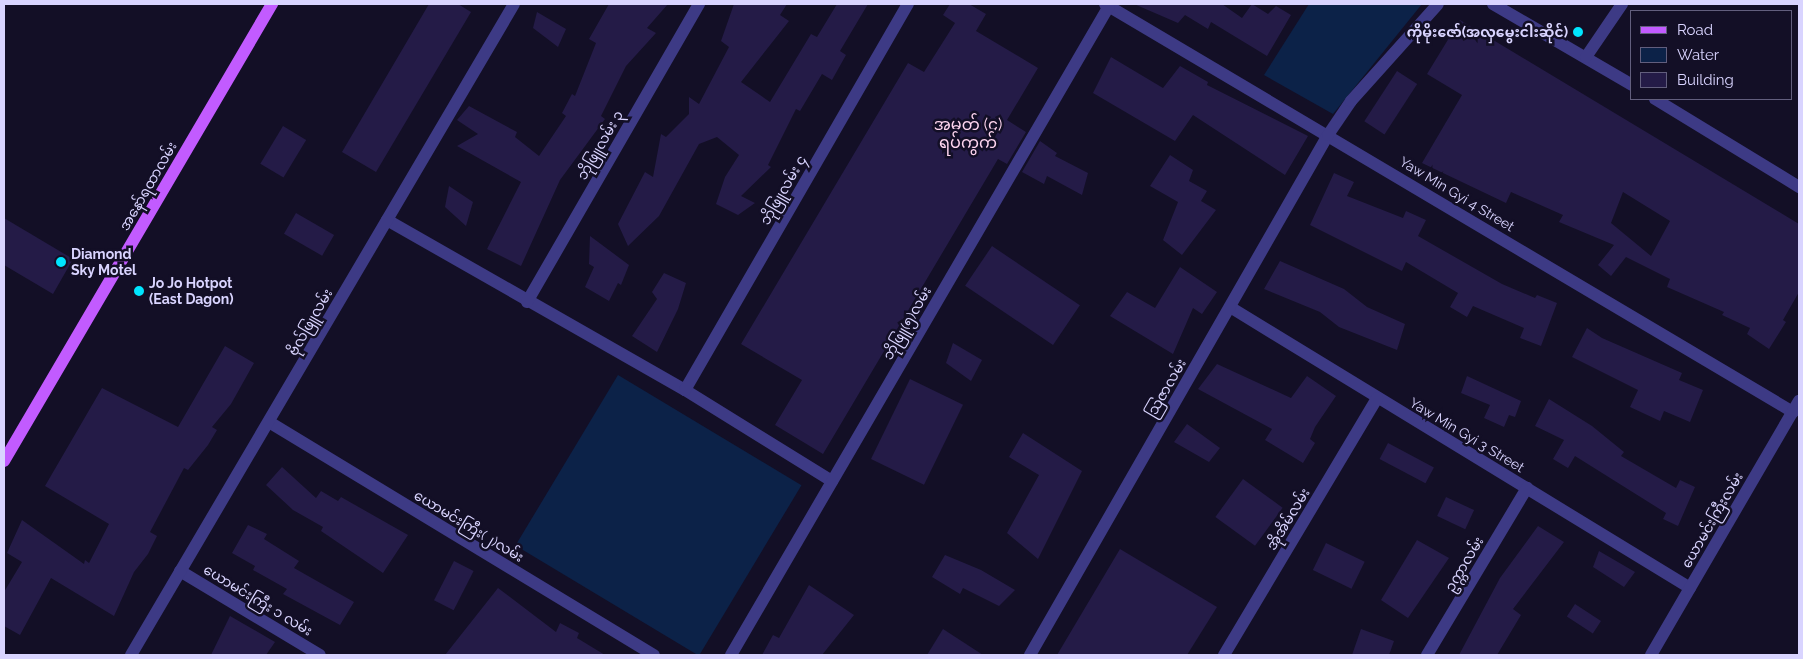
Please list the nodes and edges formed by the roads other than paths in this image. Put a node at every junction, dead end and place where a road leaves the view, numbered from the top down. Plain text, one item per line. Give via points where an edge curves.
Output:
1 (272, 4) edge
2 (514, 4) edge
3 (699, 4) edge
4 (908, 4) edge
5 (1438, 4) edge
6 (1493, 4) edge
7 (1622, 4) edge
8 (1107, 5) edge
9 (1586, 57) junction
10 (1630, 84) edge
11 (1656, 100) edge
12 (1328, 135) junction
13 (1799, 187) edge
14 (387, 220) junction
15 (527, 302) junction
16 (1230, 307) junction
17 (685, 390) junction
18 (1377, 398) junction
19 (1796, 406) edge
20 (269, 422) junction
21 (4, 461) edge
22 (832, 481) junction
23 (1526, 488) junction
24 (180, 571) junction
25 (1690, 588) junction
26 (131, 655) edge
27 (320, 655) edge
28 (654, 655) edge
29 (731, 655) edge
30 (1030, 655) edge
31 (1224, 655) edge
32 (1427, 655) edge
33 (1651, 655) edge

1 - 21 main road, အနော်ရထာလမ်း
2 - 14 street, ဗိုလ်ဖြူလမ်း
3 - 15 street, ဘိုဖြူလမ်း ၃
4 - 17 street, ဘိုဖြူလမ်း ၄
5 - 12 street, သြဇာလမ်း via 1351,101
6 - 9 street
7 - 9 street
8 - 12 street, Yaw Min Gyi 4 Street
8 - 22 street, ဘိုဖြူ(၅)လမ်း
9 - 10 street
11 - 13 street
12 - 16 street, သြဇာလမ်း
12 - 19 street, Yaw Min Gyi 4 Street
14 - 15 street
14 - 20 street, ဗိုလ်ဖြူလမ်း
15 - 17 street
16 - 18 street, Yaw Min Gyi 3 Street
16 - 30 street, သြဇာလမ်း
17 - 22 street
18 - 23 street, Yaw Min Gyi 3 Street
18 - 31 street, အိုအိမ်လမ်း
19 - 25 street, ယောမင်းကြီးလမ်း
20 - 24 street, ဗိုလ်ဖြူလမ်း
20 - 28 street, ယောမင်းကြီး(၂)လမ်း
22 - 29 street, ဘိုဖြူ(၅)လမ်း
23 - 25 street, Yaw Min Gyi 3 Street
23 - 32 street, ဥက္ကာလမ်း
24 - 26 street, ဗိုလ်ဖြူလမ်း
24 - 27 street, ယောမင်းကြီး ၁ လမ်း
25 - 33 street, ယောမင်းကြီးလမ်း

